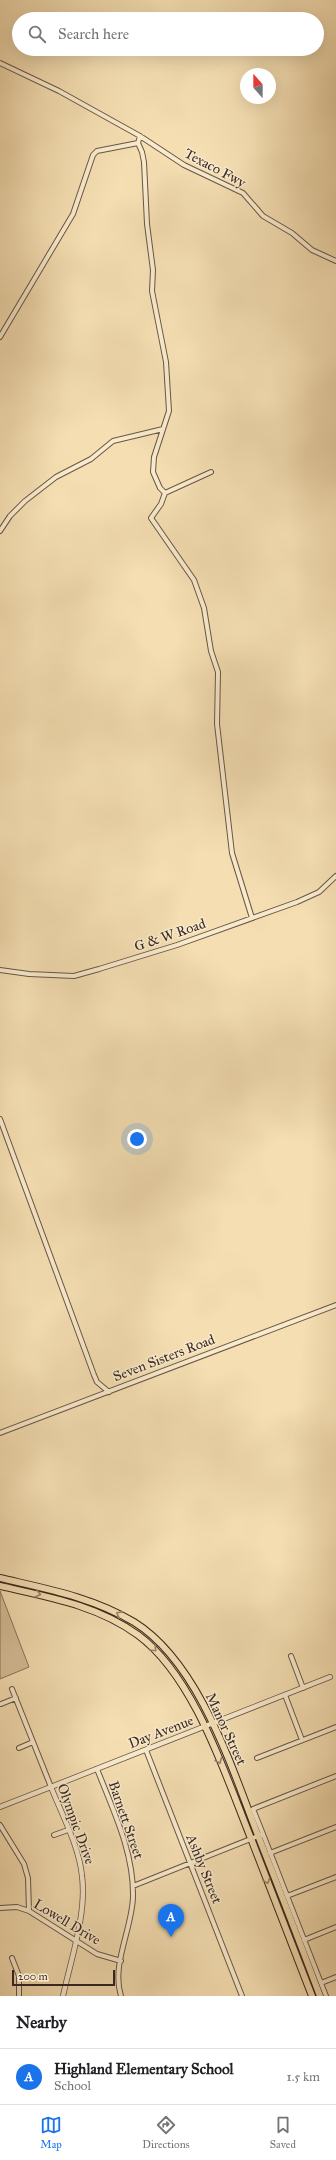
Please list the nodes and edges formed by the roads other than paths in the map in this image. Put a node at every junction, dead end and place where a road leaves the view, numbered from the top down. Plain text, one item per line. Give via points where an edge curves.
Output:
1 (0, 63) edge
2 (140, 136) junction
3 (138, 143) junction
4 (336, 261) edge
5 (0, 337) edge
6 (163, 429) junction
7 (211, 472) dead end
8 (165, 493) junction
9 (0, 530) edge
10 (336, 876) edge
11 (252, 918) junction
12 (0, 970) edge
13 (0, 1120) edge
14 (336, 1305) edge
15 (109, 1392) junction
16 (0, 1433) edge
17 (0, 1578) edge
18 (0, 1586) edge
19 (291, 1656) dead end
20 (330, 1678) dead end
21 (303, 1688) junction
22 (12, 1689) dead end
23 (285, 1695) junction
24 (16, 1698) junction
25 (1, 1704) dead end
26 (213, 1724) junction
27 (205, 1727) junction
28 (336, 1727) edge
29 (302, 1740) junction
30 (33, 1742) junction
31 (18, 1748) dead end
32 (146, 1750) junction
33 (257, 1758) dead end
34 (97, 1769) junction
35 (336, 1776) edge
36 (51, 1787) junction
37 (0, 1807) edge
38 (0, 1825) edge
39 (336, 1828) edge
40 (68, 1830) junction
41 (261, 1835) junction
42 (54, 1836) dead end
43 (250, 1839) junction
44 (270, 1853) junction
45 (190, 1863) junction
46 (336, 1877) edge
47 (133, 1886) junction
48 (287, 1896) junction
49 (0, 1908) edge
50 (29, 1911) junction
51 (336, 1927) edge
52 (75, 1940) junction
53 (304, 1940) junction
54 (12, 1958) dead end
55 (121, 1961) junction
56 (336, 1977) edge
57 (321, 1983) junction
58 (19, 1996) edge
59 (63, 1996) edge
60 (121, 1996) edge
61 (242, 1996) edge
62 (312, 1996) edge
63 (320, 1996) edge
64 (326, 1996) edge

1 - 2 street, Texaco Fwy
2 - 3 street
2 - 4 street, Texaco Fwy via 184,165 243,193 263,216 292,233 312,250
3 - 5 street via 97,151 93,155 73,214
3 - 6 street via 144,162 147,224 153,270 153,302 166,362 169,411
6 - 8 street via 154,457 153,472
6 - 9 street via 119,439 107,445 91,459 56,477 25,501
7 - 8 street
8 - 11 street via 162,504 151,518 194,580 204,608 211,652 218,672 217,724 232,853
10 - 11 street, G & W Road via 319,892
11 - 12 street, G & W Road via 177,945 74,976
13 - 15 street via 94,1375 97,1382
14 - 15 street, Seven Sisters Road
15 - 16 street, Seven Sisters Road
26 -> 17 main road, Manor Street via 180,1666 155,1638 134,1622 85,1598
18 -> 27 main road, Manor Street via 80,1605 137,1634 175,1674
19 - 21 street
20 - 21 street, Day Avenue
21 - 23 street, Day Avenue
22 - 24 street, Olympic Drive
23 - 26 street, Day Avenue
23 - 29 street
24 - 25 street
24 - 30 street, Olympic Drive
26 - 27 street, Day Avenue
26 - 41 main road, Manor Street
27 - 32 street, Day Avenue
27 -> 43 main road, Manor Street
28 - 29 street
29 - 33 street
30 - 31 street
30 - 36 street, Olympic Drive
32 - 34 street, Day Avenue
32 - 45 street, Ashby Street
34 - 36 street, Day Avenue
34 - 47 street, Barnett Street via 126,1844
35 - 41 street via 253,1809
36 - 37 street, Day Avenue
36 - 40 street, Olympic Drive
38 - 50 street via 24,1864 28,1878
39 - 44 street
40 - 42 street
40 - 52 street, Olympic Drive via 78,1858 83,1886
41 - 43 street
41 - 44 street
41 - 63 main road, Manor Street
43 - 45 street
43 -> 62 main road, Manor Street
44 - 48 street
45 - 47 street
45 - 61 street, Ashby Street
46 - 48 street
47 - 55 street, Barnett Street via 130,1919
48 - 53 street
49 - 50 street, Lowell Drive via 17,1907
50 - 52 street, Lowell Drive
51 - 53 street
52 - 55 street, Lowell Drive via 97,1954
52 - 59 street, Olympic Drive
53 - 57 street
54 - 58 street via 19,1976
55 - 60 street, Barnett Street via 118,1978
56 - 57 street
57 - 64 street

